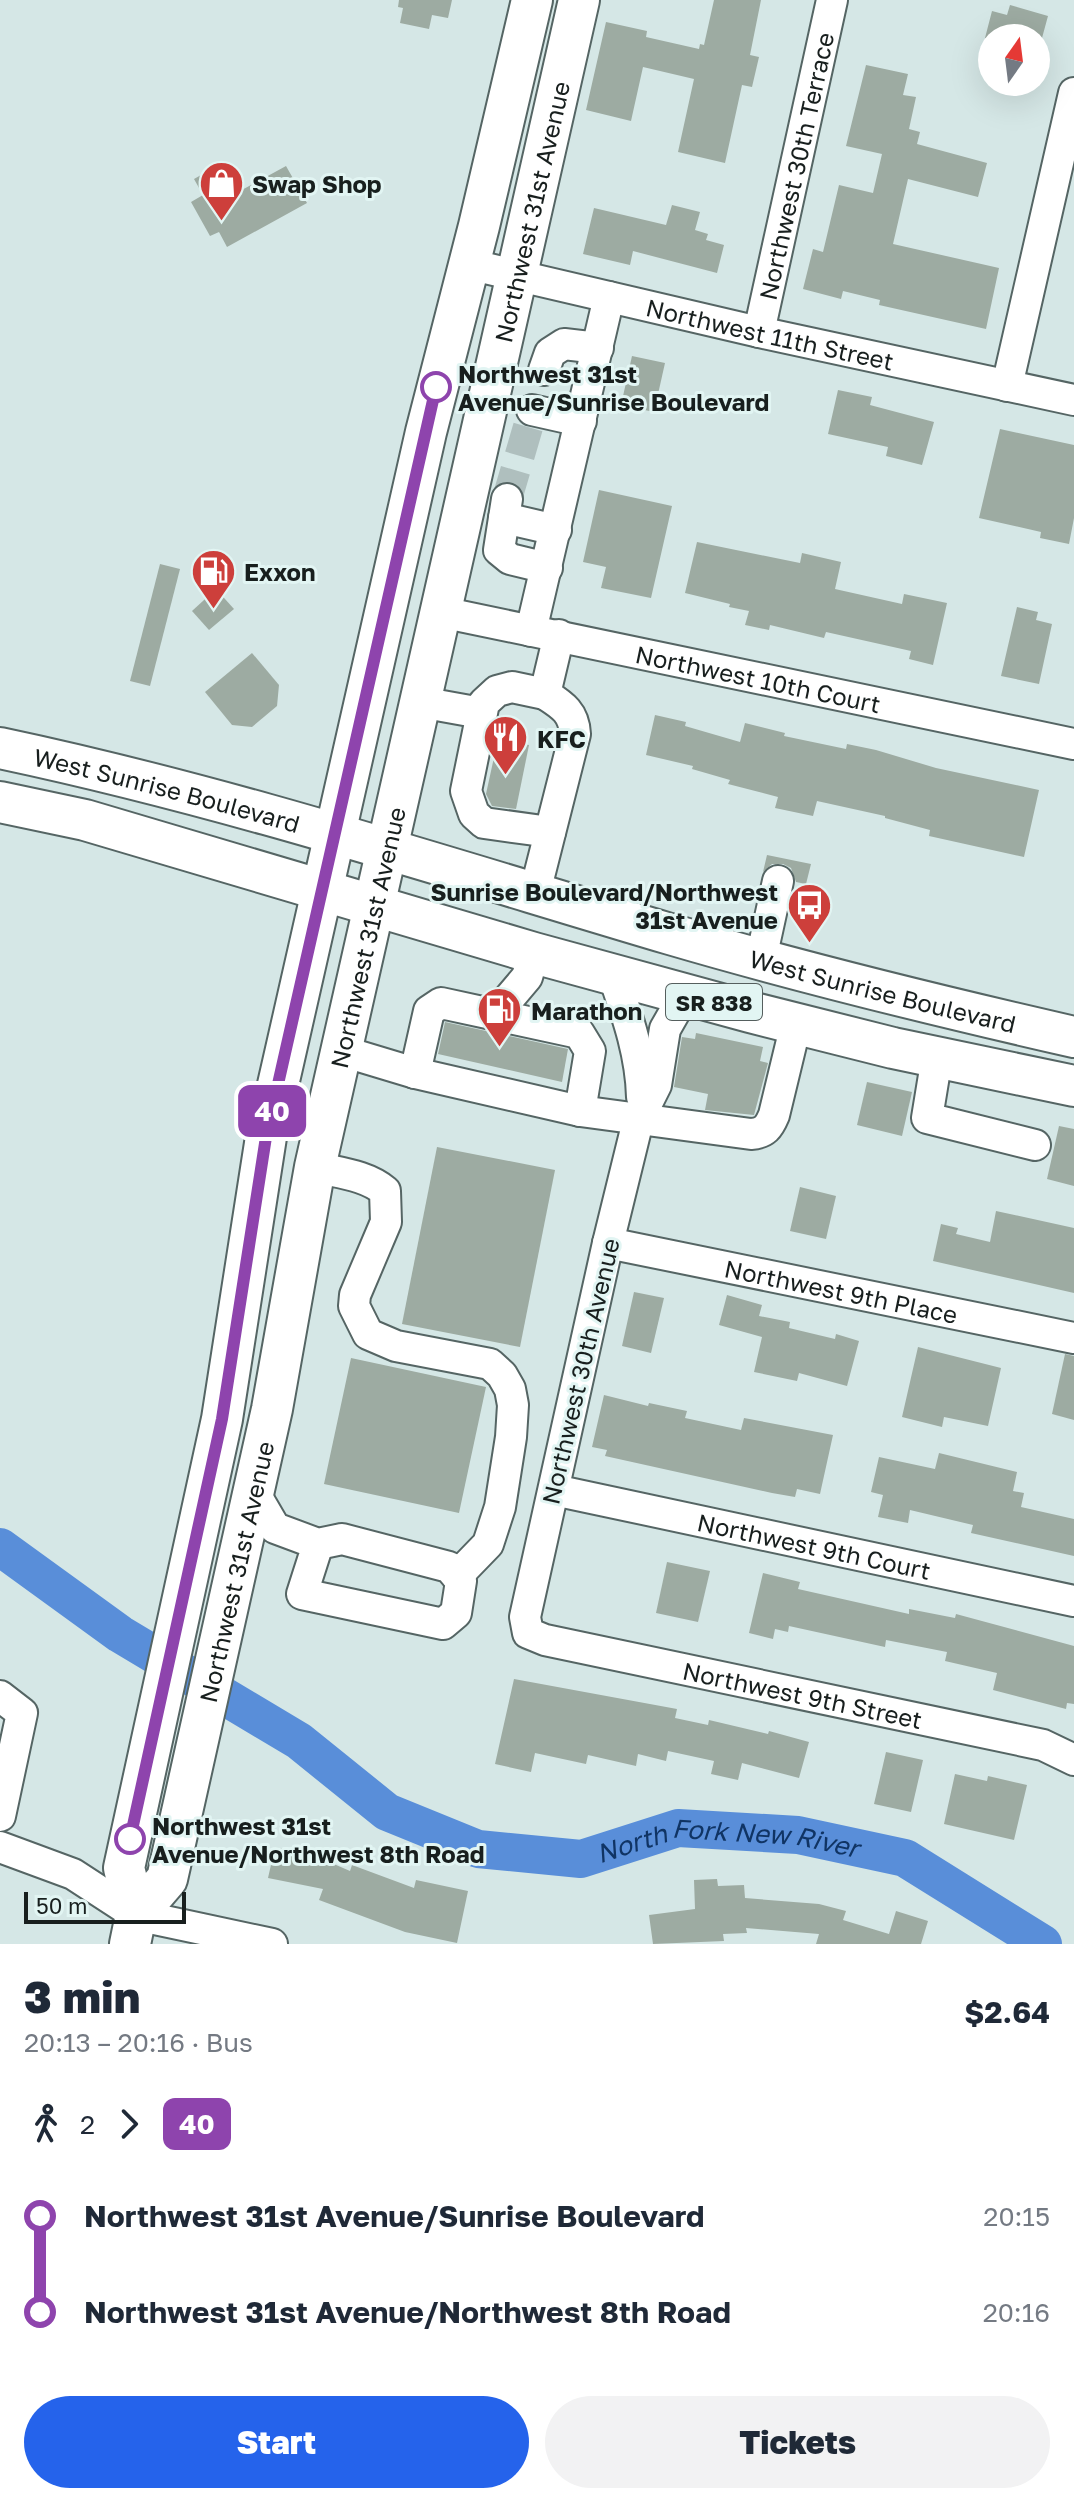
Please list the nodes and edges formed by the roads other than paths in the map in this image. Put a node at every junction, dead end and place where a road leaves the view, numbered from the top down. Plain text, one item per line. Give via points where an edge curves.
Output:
1 (532, 0) edge
2 (579, 0) edge
3 (832, 0) edge
4 (1074, 93) edge
5 (468, 264) junction
6 (518, 275) junction
7 (609, 297) junction
8 (759, 332) junction
9 (598, 348) junction
10 (1007, 386) junction
11 (1074, 400) edge
12 (581, 421) junction
13 (556, 530) junction
14 (547, 568) junction
15 (441, 612) junction
16 (545, 633) junction
17 (545, 694) junction
18 (420, 702) junction
19 (481, 713) junction
20 (1074, 744) edge
21 (0, 748) edge
22 (0, 802) edge
23 (334, 832) junction
24 (550, 832) junction
25 (387, 848) junction
26 (778, 881) dead end
27 (321, 891) junction
28 (535, 892) junction
29 (373, 906) junction
30 (534, 953) junction
31 (761, 959) junction
32 (613, 974) junction
33 (685, 994) junction
34 (495, 1015) junction
35 (796, 1024) junction
36 (1074, 1037) edge
37 (342, 1051) junction
38 (937, 1057) junction
39 (415, 1073) junction
40 (1074, 1086) edge
41 (580, 1111) junction
42 (640, 1116) junction
43 (1035, 1145) dead end
44 (315, 1167) junction
45 (608, 1243) junction
46 (1074, 1338) edge
47 (222, 1419) junction
48 (257, 1478) junction
49 (554, 1490) junction
50 (318, 1544) junction
51 (457, 1576) junction
52 (1074, 1601) edge
53 (528, 1633) joint
54 (0, 1696) edge
55 (1074, 1760) edge
56 (0, 1816) edge
57 (0, 1847) edge
58 (133, 1930) edge
59 (272, 1944) edge

1 - 5 main road, Northwest 31st Avenue
2 - 6 main road, Northwest 31st Avenue
3 - 8 street, Northwest 30th Terrace
4 - 10 street
5 - 6 street, Northwest 11th Street
5 - 23 main road, Northwest 31st Avenue
6 - 7 street, Northwest 11th Street
6 - 15 main road, Northwest 31st Avenue
7 - 8 street, Northwest 11th Street
7 - 9 street
8 - 10 street, Northwest 11th Street
9 - 12 street
9 - 12 street via 564,344 550,353 530,419
10 - 11 street, Northwest 11th Street
12 - 13 street
13 - 14 street
13 - 14 street via 506,509 499,550 510,559
14 - 16 street
15 - 16 street, Northwest 10th Court
15 - 18 main road, Northwest 31st Avenue
16 - 17 street
16 - 20 street, Northwest 10th Court
17 - 19 street via 512,687 497,691
17 - 24 street via 575,721
18 - 19 street
18 - 25 main road, Northwest 31st Avenue
19 - 24 street via 466,791 474,814 484,823
21 - 23 main road, West Sunrise Boulevard / SR 838 via 98,768
22 - 27 main road, West Sunrise Boulevard / SR 838 via 85,820
23 - 25 main road, West Sunrise Boulevard / SR 838
23 - 27 main road, Northwest 31st Avenue
24 - 28 street
25 - 28 main road, West Sunrise Boulevard / SR 838
25 - 29 main road, Northwest 31st Avenue
26 - 31 street
27 - 29 main road, West Sunrise Boulevard / SR 838
27 - 47 main road, Northwest 31st Avenue via 266,1137
28 - 31 main road, West Sunrise Boulevard / SR 838
29 - 30 main road, West Sunrise Boulevard / SR 838
29 - 37 main road, Northwest 31st Avenue
30 - 32 main road, West Sunrise Boulevard / SR 838
30 - 34 street via 527,977
31 - 36 main road, West Sunrise Boulevard / SR 838
32 - 33 main road, West Sunrise Boulevard / SR 838
32 - 42 street, Northwest 30th Avenue via 641,1070
33 - 35 main road, West Sunrise Boulevard / SR 838
33 - 42 street, Northwest 30th Avenue via 665,1029 656,1085
34 - 39 street via 441,1003 429,1011
34 - 41 street via 579,1033 590,1051
35 - 38 main road, West Sunrise Boulevard / SR 838
35 - 42 street via 774,1115 762,1133
37 - 39 street
37 - 44 main road, Northwest 31st Avenue
38 - 40 main road, West Sunrise Boulevard / SR 838
38 - 43 street via 927,1118
39 - 41 street
41 - 42 street
42 - 45 street, Northwest 30th Avenue
44 - 48 main road, Northwest 31st Avenue
44 - 51 street via 375,1182 385,1191 386,1222 355,1295 354,1306 368,1334 396,1346 490,1364 510,1389 511,1437 500,1507 488,1544
45 - 46 street, Northwest 9th Place
45 - 49 street, Northwest 30th Avenue
47 - 48 main road via 240,1474
47 - 58 main road, Northwest 31st Avenue via 124,1868
48 - 50 street via 273,1527
48 - 58 main road, Northwest 31st Avenue via 167,1879
49 - 52 street, Northwest 9th Court
49 - 53 street, Northwest 30th Avenue via 525,1617
50 - 51 street via 342,1539 449,1567
50 - 51 street via 302,1594 443,1624 456,1613 461,1581
53 - 55 street, Northwest 9th Street via 1043,1745
54 - 56 street via 22,1713
57 - 58 street via 73,1874
58 - 59 street

